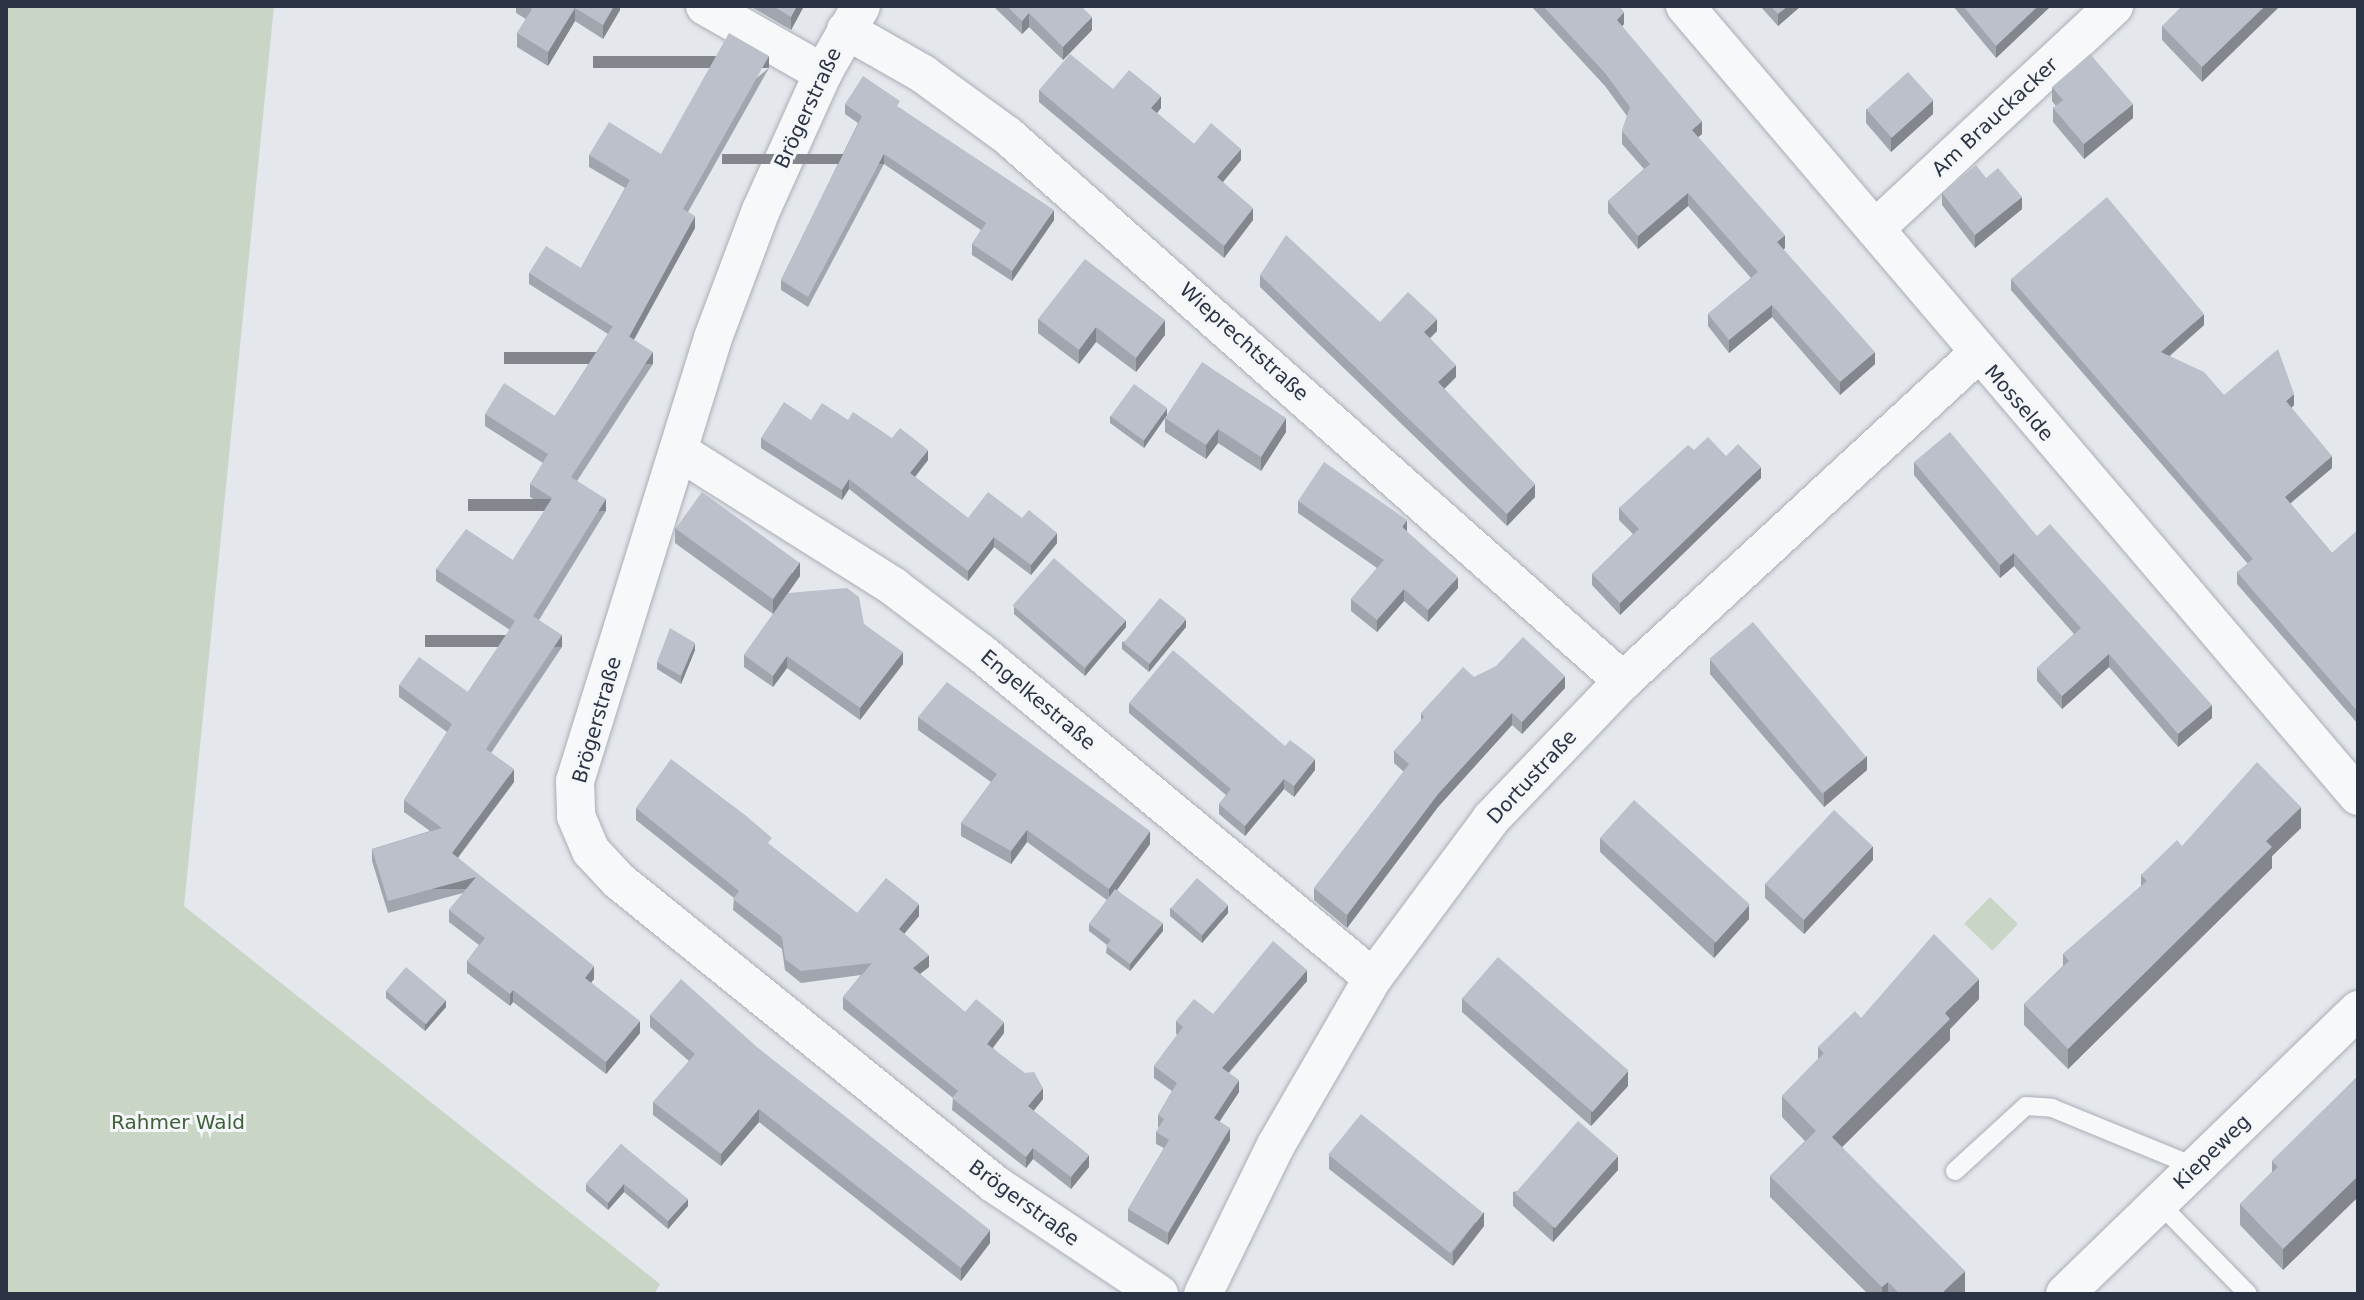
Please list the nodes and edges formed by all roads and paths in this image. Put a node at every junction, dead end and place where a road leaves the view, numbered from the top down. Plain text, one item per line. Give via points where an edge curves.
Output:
1 (705, 6) edge
2 (1685, 6) edge
3 (2114, 6) edge
4 (853, 18) edge
5 (823, 73) junction
6 (1875, 229) junction
7 (1977, 354) junction
8 (680, 452) junction
9 (1623, 681) junction
10 (2358, 796) edge
11 (1373, 978) junction
12 (2358, 1010) edge
13 (2196, 1167) junction
14 (1955, 1171) dead end
15 (2159, 1203) junction
16 (1159, 1294) edge
17 (1203, 1294) edge
18 (2065, 1294) edge
19 (2248, 1294) edge

1 - 5 street
2 - 6 street, Mosselde
3 - 6 street, Am Brauckacker
4 - 5 street, Brögerstraße
4 - 9 street, Wieprechtstraße via 1008,136
5 - 8 street, Brögerstraße via 761,210 713,338
6 - 7 street, Mosselde
7 - 9 street, Dortustraße
7 - 10 street, Mosselde
8 - 11 street, Engelkestraße via 894,587 981,653
8 - 16 street, Brögerstraße via 575,781 576,816 591,851 619,881 993,1183
9 - 11 street, Dortustraße via 1491,819
11 - 17 street, Dortustraße via 1276,1145
12 - 13 street, Kiepeweg
13 - 14 lane via 2052,1108 2026,1106
13 - 15 street, Kiepeweg
15 - 18 street, Kiepeweg
15 - 19 lane

